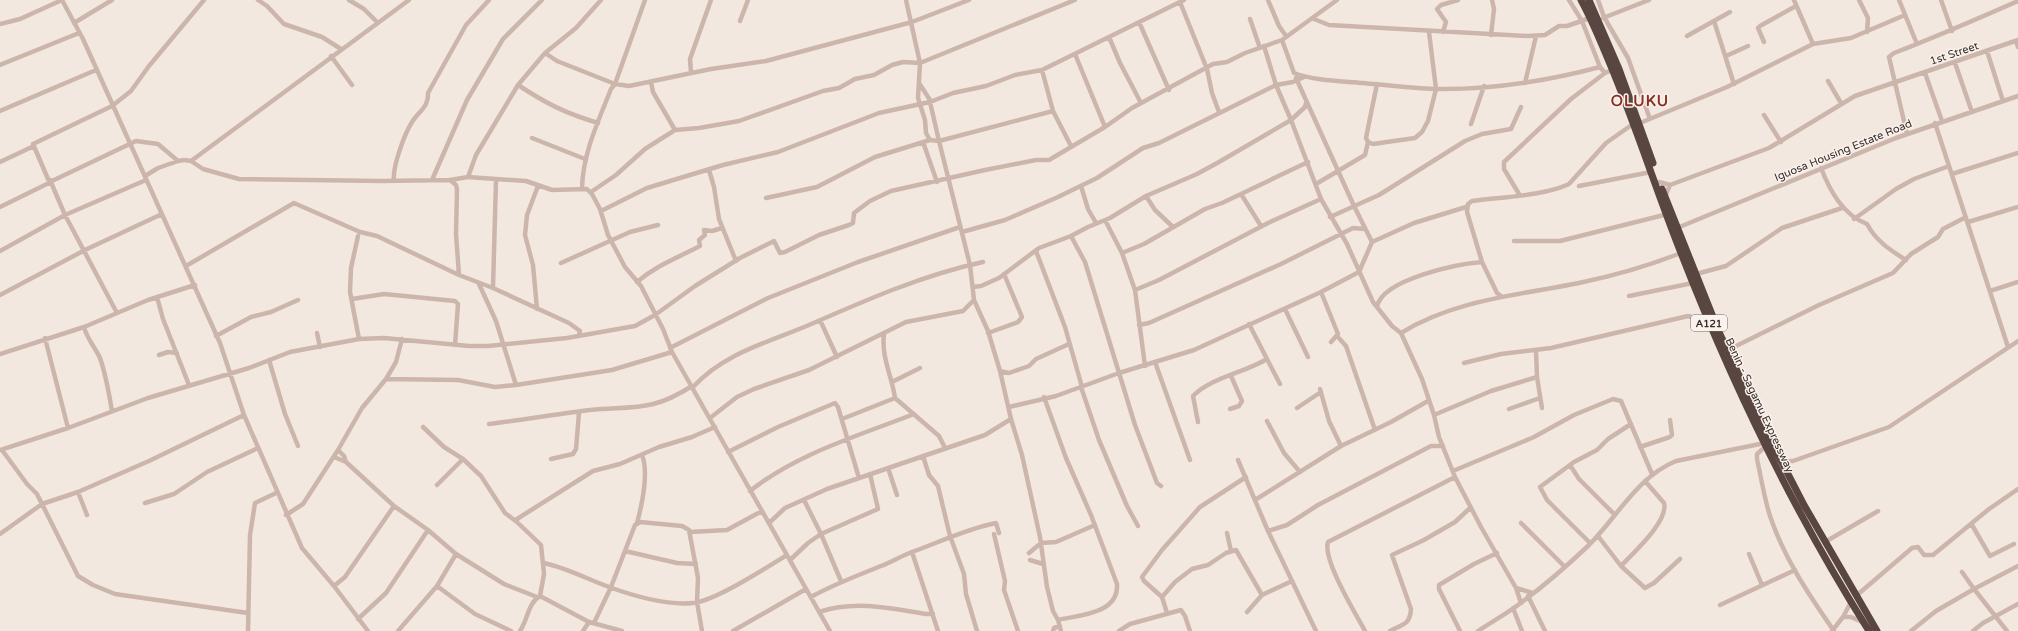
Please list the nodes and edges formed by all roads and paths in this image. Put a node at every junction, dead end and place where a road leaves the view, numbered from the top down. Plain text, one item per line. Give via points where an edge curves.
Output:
1 (62, 0) edge
2 (112, 0) edge
3 (204, 0) edge
4 (258, 0) edge
5 (349, 0) edge
6 (409, 0) edge
7 (489, 0) edge
8 (542, 0) edge
9 (601, 0) edge
10 (645, 0) edge
11 (711, 0) edge
12 (748, 0) edge
13 (906, 0) edge
14 (970, 0) edge
15 (1074, 0) edge
16 (1337, 0) edge
17 (1458, 0) edge
18 (1492, 0) edge
19 (1569, 0) edge
20 (1581, 0) edge
21 (1589, 0) edge
22 (1598, 0) edge
23 (1649, 0) edge
24 (1794, 0) edge
25 (1859, 0) edge
26 (1900, 0) edge
27 (1941, 0) edge
28 (1182, 1) edge
29 (1270, 1) edge
30 (2018, 1) edge
31 (1796, 6) junction
32 (1730, 12) dead end
33 (1905, 14) junction
34 (1590, 18) junction
35 (1250, 19) dead end
36 (1314, 19) junction
37 (1601, 19) junction
38 (740, 21) dead end
39 (1582, 21) junction
40 (1714, 21) junction
41 (377, 22) junction
42 (912, 22) junction
43 (1139, 22) junction
44 (74, 23) junction
45 (0, 24) edge
46 (1952, 31) junction
47 (1430, 32) junction
48 (1443, 32) junction
49 (1867, 32) junction
50 (79, 33) junction
51 (1491, 35) junction
52 (1286, 36) junction
53 (1536, 36) junction
54 (1687, 36) dead end
55 (1109, 37) junction
56 (1282, 40) junction
57 (2017, 40) edge
58 (1764, 42) dead end
59 (1813, 44) junction
60 (1917, 44) junction
61 (1748, 46) dead end
62 (1262, 47) junction
63 (2018, 47) edge
64 (341, 49) junction
65 (1987, 51) junction
66 (545, 53) junction
67 (1075, 54) junction
68 (331, 56) junction
69 (1726, 56) junction
70 (920, 63) junction
71 (1954, 63) junction
72 (0, 65) edge
73 (1600, 67) junction
74 (1207, 69) junction
75 (96, 70) junction
76 (1042, 70) junction
77 (1612, 70) junction
78 (1925, 72) junction
79 (691, 73) junction
80 (1294, 73) junction
81 (1605, 73) junction
82 (1304, 77) junction
83 (1297, 79) junction
84 (1828, 81) dead end
85 (651, 82) junction
86 (1896, 82) junction
87 (918, 83) junction
88 (518, 84) junction
89 (615, 84) junction
90 (1377, 84) junction
91 (1525, 84) junction
92 (1734, 84) junction
93 (352, 85) dead end
94 (1276, 85) junction
95 (1484, 86) junction
96 (923, 88) junction
97 (1436, 89) junction
98 (1169, 90) junction
99 (2018, 96) edge
100 (918, 98) junction
101 (930, 101) junction
102 (2004, 101) junction
103 (1141, 103) junction
104 (1306, 103) junction
105 (1841, 103) junction
106 (920, 104) junction
107 (112, 106) junction
108 (1521, 107) dead end
109 (1053, 110) junction
110 (0, 111) edge
111 (1220, 112) junction
112 (1972, 112) junction
113 (1764, 116) dead end
114 (1650, 119) junction
115 (1291, 120) junction
116 (1942, 121) junction
117 (598, 123) junction
118 (1935, 123) junction
119 (1471, 124) dead end
120 (1637, 124) junction
121 (1105, 127) junction
122 (675, 130) junction
123 (1907, 134) junction
124 (532, 138) dead end
125 (930, 140) junction
126 (939, 141) junction
127 (923, 142) junction
128 (1368, 142) junction
129 (1781, 142) junction
130 (130, 143) junction
131 (34, 146) junction
132 (1071, 146) junction
133 (2018, 153) edge
134 (585, 159) junction
135 (178, 161) junction
136 (190, 161) junction
137 (0, 162) edge
138 (1308, 162) junction
139 (1949, 166) junction
140 (1821, 168) junction
141 (709, 170) junction
142 (1338, 170) junction
143 (1651, 172) junction
144 (1952, 174) junction
145 (468, 176) junction
146 (146, 178) junction
147 (949, 179) junction
148 (432, 180) junction
149 (450, 180) junction
150 (496, 180) junction
151 (50, 181) junction
152 (394, 181) junction
153 (937, 182) junction
154 (1659, 182) junction
155 (1316, 184) junction
156 (1670, 185) junction
157 (538, 186) junction
158 (1082, 186) junction
159 (1579, 186) dead end
160 (582, 188) junction
161 (591, 192) junction
162 (1241, 194) junction
163 (1519, 194) junction
164 (1146, 196) junction
165 (1665, 197) junction
166 (766, 198) dead end
167 (1320, 199) junction
168 (1354, 206) junction
169 (0, 207) edge
170 (1466, 207) junction
171 (2018, 207) edge
172 (1842, 208) junction
173 (601, 211) junction
174 (162, 214) junction
175 (1669, 214) junction
176 (65, 215) junction
177 (1330, 217) junction
178 (1854, 219) junction
179 (1105, 220) junction
180 (1967, 220) junction
181 (1096, 223) junction
182 (658, 225) dead end
183 (1260, 226) junction
184 (1172, 227) junction
185 (722, 228) junction
186 (1678, 228) junction
187 (1365, 229) junction
188 (961, 230) junction
189 (1342, 235) junction
190 (358, 236) dead end
191 (1071, 236) junction
192 (612, 241) junction
193 (1514, 241) dead end
194 (1372, 242) junction
195 (85, 250) junction
196 (0, 251) edge
197 (1036, 251) junction
198 (1122, 253) junction
199 (1681, 253) junction
200 (1906, 260) junction
201 (736, 261) junction
202 (983, 262) dead end
203 (1482, 262) junction
204 (561, 263) dead end
205 (970, 265) junction
206 (186, 266) junction
207 (1359, 272) junction
208 (1004, 274) junction
209 (1696, 274) junction
210 (459, 275) junction
211 (637, 282) junction
212 (2018, 282) edge
213 (1693, 283) junction
214 (479, 284) junction
215 (195, 285) junction
216 (973, 287) junction
217 (493, 288) junction
218 (1135, 290) junction
219 (1990, 291) junction
220 (1321, 292) junction
221 (0, 295) edge
222 (1501, 296) junction
223 (1629, 296) dead end
224 (157, 297) junction
225 (352, 299) junction
226 (298, 300) dead end
227 (974, 300) junction
228 (1377, 306) junction
229 (1285, 308) junction
230 (537, 309) junction
231 (117, 313) junction
232 (655, 315) junction
233 (1707, 318) junction
234 (820, 320) junction
235 (1249, 324) junction
236 (1139, 325) junction
237 (84, 327) junction
238 (1716, 332) junction
239 (317, 333) dead end
240 (988, 333) junction
241 (1401, 333) junction
242 (884, 334) junction
243 (579, 335) junction
244 (216, 336) junction
245 (1337, 336) junction
246 (45, 338) junction
247 (359, 339) junction
248 (402, 339) junction
249 (2018, 341) edge
250 (1331, 342) dead end
251 (1069, 344) junction
252 (455, 345) junction
253 (320, 346) junction
254 (2008, 347) junction
255 (671, 350) junction
256 (1728, 350) junction
257 (1536, 351) junction
258 (177, 353) junction
259 (0, 354) edge
260 (160, 355) dead end
261 (837, 357) junction
262 (1308, 357) dead end
263 (1267, 359) junction
264 (269, 360) junction
265 (1155, 362) junction
266 (1464, 363) dead end
267 (1145, 366) junction
268 (920, 368) dead end
269 (1000, 371) junction
270 (229, 373) junction
271 (1119, 373) junction
272 (1231, 376) junction
273 (1537, 378) junction
274 (386, 379) junction
275 (892, 382) junction
276 (1280, 384) dead end
277 (189, 385) junction
278 (516, 385) junction
279 (693, 387) junction
280 (1081, 387) junction
281 (1044, 397) junction
282 (895, 398) junction
283 (1540, 398) junction
284 (1428, 401) junction
285 (1009, 407) junction
286 (1297, 408) dead end
287 (1542, 408) dead end
288 (1230, 409) dead end
289 (1509, 409) dead end
290 (112, 411) junction
291 (579, 412) junction
292 (914, 414) junction
293 (244, 415) junction
294 (1434, 415) junction
295 (710, 418) junction
296 (842, 419) junction
297 (1011, 420) junction
298 (1670, 420) dead end
299 (1267, 421) dead end
300 (1198, 422) dead end
301 (489, 424) dead end
302 (1631, 424) junction
303 (423, 427) dead end
304 (715, 427) junction
305 (68, 428) junction
306 (1375, 430) junction
307 (849, 440) junction
308 (1767, 443) junction
309 (298, 446) dead end
310 (1341, 446) junction
311 (1443, 446) junction
312 (1640, 447) junction
313 (258, 448) junction
314 (945, 448) junction
315 (1, 450) edge
316 (338, 450) junction
317 (728, 452) junction
318 (642, 455) junction
319 (923, 456) junction
320 (334, 457) junction
321 (463, 459) junction
322 (550, 459) dead end
323 (1190, 460) dead end
324 (1238, 460) dead end
325 (1781, 461) junction
326 (346, 462) junction
327 (1570, 465) junction
328 (888, 468) junction
329 (1300, 472) junction
330 (1453, 472) junction
331 (870, 474) junction
332 (1652, 474) junction
333 (1246, 477) junction
334 (1455, 477) junction
335 (859, 478) junction
336 (1645, 481) junction
337 (437, 485) dead end
338 (1161, 486) dead end
339 (2018, 489) edge
340 (750, 491) junction
341 (78, 492) junction
342 (276, 493) junction
343 (897, 495) dead end
344 (804, 500) junction
345 (1255, 500) junction
346 (145, 503) dead end
347 (42, 504) junction
348 (394, 506) junction
349 (1470, 508) junction
350 (762, 511) junction
351 (1878, 511) dead end
352 (87, 515) dead end
353 (286, 515) junction
354 (1615, 515) junction
355 (517, 522) junction
356 (769, 522) junction
357 (637, 523) junction
358 (1521, 523) dead end
359 (1095, 525) junction
360 (1972, 525) junction
361 (1138, 526) dead end
362 (428, 530) junction
363 (1268, 531) junction
364 (690, 532) junction
365 (1226, 533) dead end
366 (0, 534) edge
367 (821, 534) junction
368 (950, 536) junction
369 (1598, 536) junction
370 (1825, 542) junction
371 (1041, 543) junction
372 (1590, 543) junction
373 (2014, 544) dead end
374 (625, 551) junction
375 (1231, 551) junction
376 (912, 552) junction
377 (1029, 553) dead end
378 (1497, 553) junction
379 (456, 554) junction
380 (1749, 554) dead end
381 (787, 555) junction
382 (1680, 559) dead end
383 (790, 560) junction
384 (1030, 560) dead end
385 (544, 563) junction
386 (696, 564) junction
387 (1043, 564) junction
388 (1564, 566) junction
389 (1621, 566) junction
390 (2018, 566) edge
391 (1795, 570) junction
392 (1962, 572) dead end
393 (841, 581) junction
394 (1292, 581) junction
395 (1762, 585) junction
396 (334, 586) junction
397 (437, 586) junction
398 (611, 588) junction
399 (1516, 588) junction
400 (806, 589) junction
401 (1974, 589) junction
402 (1533, 593) junction
403 (1262, 595) junction
404 (539, 596) junction
405 (1528, 596) junction
406 (811, 597) junction
407 (1162, 597) junction
408 (1853, 599) junction
409 (698, 602) junction
410 (1522, 603) junction
411 (2018, 604) edge
412 (1720, 605) dead end
413 (1513, 608) junction
414 (819, 612) junction
415 (1247, 612) dead end
416 (248, 613) junction
417 (1167, 613) junction
418 (933, 614) junction
419 (1996, 616) junction
420 (1844, 617) junction
421 (358, 619) junction
422 (591, 622) junction
423 (1864, 623) junction
424 (1060, 626) edge
425 (829, 630) edge
426 (248, 631) edge
427 (368, 631) edge
428 (398, 631) edge
429 (511, 631) edge
430 (520, 631) edge
431 (583, 631) edge
432 (620, 631) edge
433 (702, 631) edge
434 (733, 631) edge
435 (938, 631) edge
436 (977, 631) edge
437 (1018, 631) edge
438 (1053, 631) edge
439 (1119, 631) edge
440 (1190, 631) edge
441 (1316, 631) edge
442 (1365, 631) edge
443 (1390, 631) edge
444 (1460, 631) edge
445 (1478, 631) edge
446 (1522, 631) edge
447 (1545, 631) edge
448 (1833, 631) edge
449 (1869, 631) edge
450 (1877, 631) edge
451 (1911, 631) edge
452 (1973, 631) edge
453 (2007, 631) edge

1 - 44 street
1 - 45 street via 20,19
2 - 44 street
3 - 107 street via 131,91
4 - 64 street via 284,24 322,37
5 - 41 street via 364,9
6 - 41 street
7 - 152 street via 466,25 428,93 425,107 411,123 393,175
8 - 148 street via 503,39 467,100
9 - 66 street via 568,36
10 - 89 street
11 - 79 street via 690,59
12 - 38 street
13 - 42 street
14 - 42 street
15 - 70 street
16 - 36 street
17 - 48 street via 1441,5 1437,9 1446,22
18 - 51 street via 1494,9
19 - 39 street
20 - 34 highway, Benin - Sagamu Expressway / A121
21 - 37 highway, A121
22 - 37 street
23 - 37 street
24 - 31 street
25 - 49 street via 1868,18
26 - 33 street
27 - 46 street
28 - 43 street
28 - 74 street
29 - 52 street
30 - 46 street
31 - 58 street via 1758,28
31 - 59 street
32 - 40 street
33 - 49 street
33 - 60 street
34 - 39 street
34 - 77 highway, Benin - Sagamu Expressway / A121
35 - 62 street
36 - 47 street via 1329,25
36 - 52 street
37 - 114 street via 1628,58
37 - 120 highway, A121
39 - 53 street via 1559,26 1545,35
39 - 73 street
40 - 54 street
40 - 69 street
41 - 64 street
42 - 70 street
42 - 79 street via 766,61
43 - 55 street
43 - 98 street
44 - 50 street
46 - 60 street
47 - 48 street
47 - 97 street
48 - 51 street
49 - 59 street via 1851,38
50 - 72 street
50 - 75 street
51 - 53 street
52 - 56 street
53 - 91 street
55 - 67 street
55 - 103 street
56 - 62 street
56 - 80 street
57 - 63 street
57 - 65 street, 1st Street
59 - 92 street
60 - 86 street via 1891,55 1888,59
61 - 69 street
62 - 74 street via 1227,62 1214,64
62 - 94 street
64 - 68 street
65 - 71 street, 1st Street
65 - 102 street
66 - 88 street
66 - 89 street via 557,61
67 - 76 street
67 - 121 street
68 - 93 street
68 - 136 street
69 - 92 street
70 - 87 street
70 - 122 street via 903,62 892,65 874,75 855,79 839,88 823,91 739,121
71 - 78 street, 1st Street
71 - 112 street
73 - 81 street
73 - 91 street
74 - 98 street
74 - 111 street via 1212,93
75 - 107 street
75 - 110 street
76 - 101 street via 1015,74 986,86
76 - 109 street
77 - 81 street
77 - 120 highway, Benin - Sagamu Expressway / A121
78 - 86 street, 1st Street
78 - 116 street
79 - 85 street
80 - 82 street
80 - 83 street
81 - 163 street via 1571,99 1504,162 1504,169
82 - 83 street
82 - 90 street
83 - 94 street
83 - 104 street
84 - 105 street
85 - 89 street via 629,86
85 - 122 street
86 - 105 street, 1st Street
86 - 123 street
87 - 96 street
87 - 100 street
88 - 117 street via 549,105
88 - 145 street via 476,155
89 - 117 street
90 - 97 street
90 - 128 street via 1366,138
91 - 95 street
92 - 114 street
94 - 111 street
94 - 115 street
95 - 97 street
95 - 119 street
96 - 100 street
96 - 101 street
97 - 128 street via 1428,121 1415,138 1373,144
98 - 103 street
99 - 102 street, Iguosa Housing Estate Road
100 - 106 street
101 - 106 street
101 - 126 street
102 - 112 street, Iguosa Housing Estate Road
103 - 121 street
104 - 115 street
104 - 142 street
105 - 129 street, 1st Street
106 - 125 street
106 - 141 street via 880,113 778,152
107 - 130 street
107 - 131 street via 34,143
108 - 168 street via 1511,129 1482,134 1466,141 1380,195
109 - 126 street
109 - 132 street
111 - 158 street via 1143,148
112 - 116 street, Iguosa Housing Estate Road
113 - 129 street
114 - 120 street
115 - 138 street
115 - 164 street via 1197,174
116 - 118 street, Iguosa Housing Estate Road
117 - 134 street
118 - 123 street, Iguosa Housing Estate Road
118 - 139 street
120 - 143 highway, Benin - Sagamu Expressway / A121
120 - 154 highway, A121
120 - 163 street via 1606,143 1569,184 1543,192
121 - 132 street
122 - 161 street via 645,149 616,175
123 - 140 street, Iguosa Housing Estate Road
124 - 134 street
125 - 126 street
125 - 127 street
126 - 147 street
127 - 153 street
127 - 166 street via 874,157 817,187
128 - 142 street via 1365,155
129 - 156 street, 1st Street
130 - 135 street via 136,141 158,144
130 - 146 street
130 - 151 street
131 - 137 street
131 - 151 street
132 - 147 street via 1049,160 1036,160
133 - 144 street
134 - 160 street
135 - 136 street
135 - 146 street via 158,168
136 - 152 street via 203,169 240,179
138 - 155 street
138 - 162 street
139 - 144 street
139 - 178 street via 1914,179 1896,189
140 - 172 street
140 - 186 street, Iguosa Housing Estate Road
141 - 173 street via 647,188
141 - 185 street
142 - 155 street
142 - 168 street
143 - 159 street
143 - 175 highway, Benin - Sagamu Expressway / A121
144 - 180 street
145 - 149 street
145 - 150 street
146 - 174 street
146 - 176 street
147 - 153 street
147 - 188 street
148 - 149 street
148 - 152 street
149 - 210 street via 457,189 456,234
150 - 157 street via 526,181
150 - 217 street
151 - 169 street
151 - 176 street
153 - 201 street via 891,191 856,211 853,223 819,235 785,252 780,253 774,242
154 - 156 street
154 - 165 highway, A121
155 - 167 street
156 - 165 street
157 - 160 street via 552,190
157 - 230 street via 527,215 525,236 533,265
158 - 181 street via 1088,209
158 - 188 street via 1006,220
160 - 161 street
161 - 173 street
162 - 183 street
162 - 184 street via 1205,209
163 - 170 street via 1472,201
164 - 179 street
164 - 184 street via 1155,210
165 - 175 highway, A121
167 - 177 street
167 - 183 street
168 - 177 street
168 - 187 street
170 - 194 street via 1414,223
170 - 203 street
171 - 180 street
172 - 178 street
172 - 209 street via 1782,228 1726,266
173 - 192 street
174 - 195 street
174 - 206 street
175 - 186 highway, A121
175 - 193 street via 1560,241
175 - 199 highway, Benin - Sagamu Expressway / A121
176 - 195 street
176 - 196 street
177 - 189 street
178 - 200 street via 1867,224 1883,245
179 - 181 street
179 - 198 street
180 - 200 street via 1943,229 1935,240
180 - 219 street
181 - 191 street
182 - 192 street via 630,232
183 - 218 street via 1159,280
184 - 198 street via 1144,244
185 - 201 street
185 - 211 street via 704,230 705,235 699,240 700,246 668,260
186 - 209 highway, A121
187 - 189 street via 1353,228
187 - 194 street
188 - 205 street
188 - 255 street via 858,262 768,298
189 - 207 street
189 - 236 street via 1210,296
190 - 225 street via 351,268
191 - 197 street
191 - 271 street via 1085,262
192 - 204 street
192 - 211 street
194 - 207 street
195 - 221 street
195 - 231 street
197 - 208 street
197 - 251 street
198 - 218 street
199 - 213 highway, Benin - Sagamu Expressway / A121
199 - 222 street via 1649,265 1580,282
200 - 256 street via 1893,273 1818,305
201 - 232 street
202 - 205 street
203 - 222 street via 1497,293
203 - 228 street via 1408,280 1381,297
205 - 216 street
205 - 234 street via 908,284
206 - 210 street via 294,203 360,232 377,236
206 - 215 street
207 - 220 street
207 - 228 street
208 - 216 street via 981,286
208 - 240 street via 1022,317 1018,322
209 - 238 highway, A121
210 - 214 street
211 - 232 street
212 - 219 street
213 - 223 street
213 - 233 highway, Benin - Sagamu Expressway / A121
214 - 217 street
214 - 278 street via 496,321
215 - 224 street
215 - 244 street
216 - 227 street
217 - 230 street
218 - 236 street
219 - 254 street
220 - 229 street
220 - 245 street
222 - 241 street via 1437,314
224 - 231 street
224 - 258 street
225 - 247 street
225 - 252 street via 384,294 454,301 458,304
226 - 244 street via 271,312 251,317
227 - 240 street
227 - 242 street via 963,311 906,322
228 - 241 street via 1392,326
229 - 235 street
229 - 262 street
230 - 243 street via 569,323 580,331
231 - 237 street
232 - 243 street via 627,328
232 - 255 street
233 - 238 highway, Benin - Sagamu Expressway / A121
233 - 257 street via 1699,321 1688,316
234 - 261 street
234 - 279 street via 753,347 718,365
235 - 263 street
235 - 265 street via 1194,350
236 - 267 street
237 - 246 street
237 - 290 street via 85,334 100,359
238 - 256 highway, A121
238 - 308 highway, Benin - Sagamu Expressway / A121
239 - 253 street
240 - 269 street
241 - 284 street via 1422,379
242 - 261 street
242 - 275 street via 883,350
243 - 252 street via 488,346
244 - 270 street
245 - 250 street
245 - 306 street via 1346,346
246 - 259 street
246 - 305 street
247 - 248 street
247 - 253 street
248 - 252 street
248 - 274 street via 396,362
249 - 254 street
251 - 269 street via 1036,359 1029,366 1009,373
251 - 280 street
253 - 264 street via 290,352
254 - 325 street via 1889,427 1794,461
255 - 278 street via 612,370
255 - 279 street
256 - 308 highway, A121
257 - 266 street via 1501,354
257 - 273 street
258 - 260 street via 168,352
258 - 277 street
261 - 295 street via 737,397
263 - 272 street
263 - 276 street
264 - 270 street
264 - 309 street via 285,414
265 - 267 street
265 - 323 street
267 - 271 street
268 - 275 street
269 - 285 street
270 - 277 street
270 - 293 street
271 - 280 street
271 - 338 street via 1135,425 1157,483
272 - 288 street via 1242,401 1239,406
272 - 300 street via 1200,389 1193,396
273 - 283 street
273 - 294 street via 1490,392
274 - 278 street via 458,380 495,387
274 - 316 street via 362,408
275 - 282 street
277 - 290 street
279 - 291 street via 651,406
279 - 295 street
280 - 281 street via 1056,396
280 - 361 street via 1099,440
281 - 285 street
281 - 359 street via 1066,458
282 - 292 street
282 - 296 street
283 - 287 street
283 - 289 street
284 - 294 street
284 - 306 street
285 - 297 street
286 - 310 street via 1320,391 1329,421
290 - 305 street
291 - 301 street
291 - 322 street via 574,454
292 - 307 street
292 - 314 street via 939,436
293 - 313 street
293 - 341 street
294 - 311 street
295 - 304 street
296 - 307 street
296 - 317 street via 838,405 832,404 759,435
297 - 314 street via 985,435
297 - 371 street via 1022,455
298 - 312 street via 1670,437
299 - 329 street via 1284,453
302 - 312 street
302 - 327 street via 1608,439 1597,450
302 - 330 street via 1621,401 1613,399
303 - 321 street via 444,447
304 - 317 street
304 - 318 street
305 - 315 street
306 - 310 street
307 - 335 street
307 - 340 street via 787,466
308 - 325 highway, A121
308 - 332 street via 1676,461
308 - 391 street via 1757,459 1768,508 1778,537
308 - 408 highway, Benin - Sagamu Expressway / A121 via 1822,552
310 - 329 street
311 - 330 street
311 - 363 street via 1431,446 1318,505 1287,525
312 - 332 street
313 - 342 street
313 - 346 street via 207,472 174,494
314 - 319 street
315 - 347 street via 37,494
316 - 320 street
316 - 326 street
317 - 340 street
318 - 355 street via 593,471 519,517
318 - 357 street via 644,492
319 - 328 street
319 - 368 street via 929,475 938,486
320 - 326 street
320 - 353 street via 303,504
321 - 337 street
321 - 355 street via 481,476 506,513
324 - 333 street
325 - 370 highway, A121
326 - 348 street
327 - 354 street via 1579,479
327 - 372 street via 1541,485 1540,489 1547,500
328 - 331 street
328 - 343 street
329 - 345 street
330 - 334 street
331 - 335 street
331 - 367 street via 878,509
332 - 336 street
333 - 345 street
333 - 407 street via 1200,507 1142,577
334 - 349 street
334 - 442 street via 1328,542 1327,550 1341,588
335 - 344 street
336 - 354 street
336 - 389 street via 1664,503 1663,512 1655,528
339 - 360 street
340 - 350 street
341 - 347 street
341 - 352 street
342 - 353 street
342 - 416 street via 255,503 250,535
344 - 356 street via 785,508
344 - 367 street
345 - 363 street
347 - 366 street
347 - 416 street via 78,576 93,585 115,594
348 - 362 street
348 - 396 street via 345,577
349 - 378 street
349 - 443 street via 1455,522 1392,555 1412,616
350 - 356 street
350 - 364 street via 727,530
351 - 370 street
353 - 396 street via 302,548
354 - 369 street
355 - 385 street via 539,542
356 - 381 street
357 - 364 street via 682,526
357 - 374 street
358 - 388 street
359 - 371 street via 1056,542
359 - 424 street via 1117,589 1102,611
360 - 373 street via 1990,556
360 - 408 street via 1933,555 1924,555 1918,547 1912,548
362 - 379 street
362 - 421 street via 386,593
363 - 394 street
364 - 386 street
365 - 375 street
367 - 383 street
367 - 393 street
368 - 376 street
368 - 436 street via 964,574 966,594
368 - 437 street via 996,522 1005,581 1004,590
369 - 372 street
369 - 389 street
370 - 408 highway, A121
371 - 377 street
371 - 387 street
372 - 388 street
374 - 386 street via 677,563
374 - 398 street
375 - 403 street via 1236,550
375 - 407 street via 1208,564 1192,569 1175,582
376 - 393 street
376 - 418 street
378 - 399 street
378 - 444 street via 1439,585
379 - 397 street
379 - 404 street via 504,584
380 - 395 street
381 - 383 street
381 - 409 street via 727,590
382 - 389 street via 1645,588
383 - 400 street
384 - 387 street
385 - 398 street via 561,567
385 - 404 street
386 - 409 street
387 - 424 street via 1053,611
388 - 402 street
390 - 401 street
391 - 395 street
391 - 448 street via 1807,594
392 - 401 street
393 - 406 street
394 - 403 street
394 - 441 street
395 - 412 street
396 - 421 street
397 - 428 street
397 - 429 street via 475,614
398 - 409 street via 676,604
398 - 422 street
399 - 402 street
399 - 410 street
400 - 406 street
400 - 434 street
401 - 419 street
401 - 451 street via 1936,611
402 - 405 street
403 - 415 street
404 - 422 street
404 - 430 street via 530,607
405 - 410 street
405 - 447 street
406 - 414 street
407 - 417 street
408 - 420 street
408 - 423 highway, Benin - Sagamu Expressway / A121
408 - 450 highway, A121
409 - 433 street
410 - 413 street
411 - 419 street
413 - 445 street
413 - 446 street
414 - 418 street via 830,608 863,605
414 - 425 street
416 - 426 street
417 - 439 street via 1130,624
417 - 440 street via 1181,610
418 - 435 street
419 - 452 street
419 - 453 street
420 - 423 street via 1851,616
420 - 448 street
421 - 427 street
422 - 431 street
422 - 432 street
423 - 449 highway, Benin - Sagamu Expressway / A121
424 - 438 street

